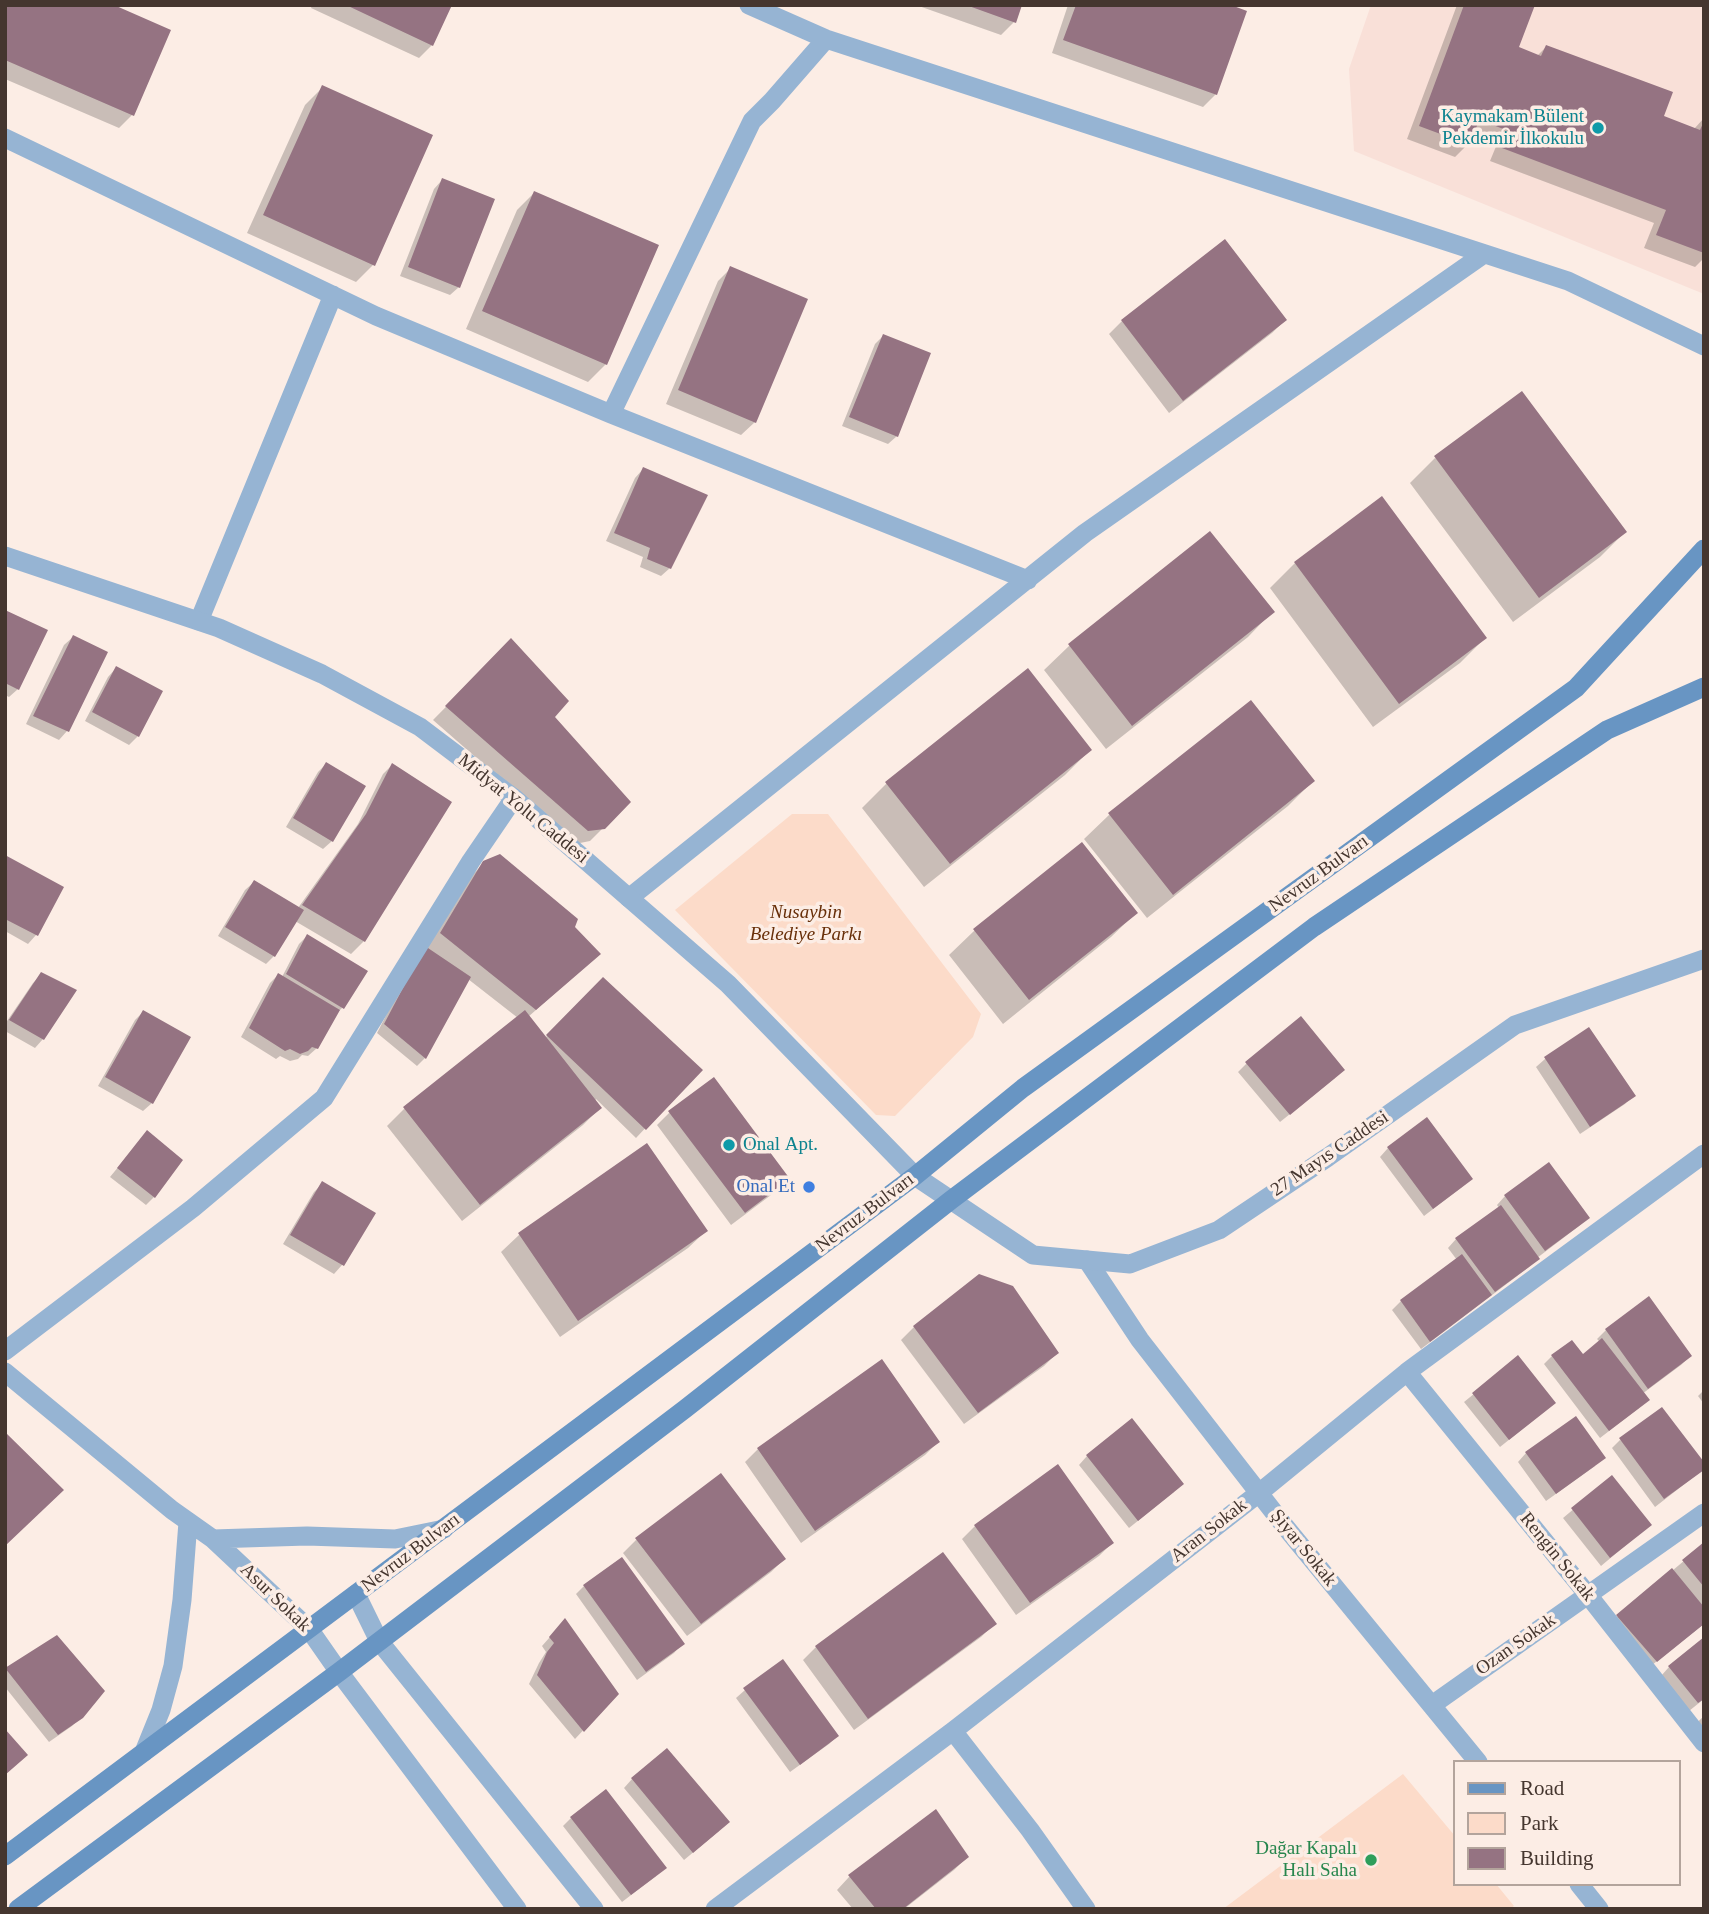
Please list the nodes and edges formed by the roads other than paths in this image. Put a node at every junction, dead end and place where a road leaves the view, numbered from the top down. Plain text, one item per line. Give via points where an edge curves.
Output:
1 (749, 5) edge
2 (826, 39) junction
3 (5, 138) edge
4 (1485, 254) junction
5 (333, 295) junction
6 (1704, 346) edge
7 (611, 414) junction
8 (1704, 550) edge
9 (5, 556) edge
10 (1028, 580) junction
11 (199, 621) junction
12 (1704, 687) edge
13 (514, 798) junction
14 (629, 898) junction
15 (1704, 959) edge
16 (1704, 1154) edge
17 (915, 1176) junction
18 (951, 1200) junction
19 (1087, 1260) junction
20 (5, 1351) edge
21 (5, 1372) edge
22 (1407, 1372) junction
23 (1259, 1493) junction
24 (1704, 1513) edge
25 (188, 1522) junction
26 (444, 1529) junction
27 (213, 1539) junction
28 (356, 1594) junction
29 (1588, 1595) junction
30 (309, 1629) junction
31 (379, 1641) junction
32 (339, 1672) junction
33 (1432, 1705) junction
34 (953, 1731) junction
35 (1704, 1744) edge
36 (144, 1752) junction
37 (1476, 1760) edge
38 (5, 1856) edge
39 (1580, 1886) edge
40 (18, 1909) edge
41 (517, 1909) edge
42 (594, 1909) edge
43 (715, 1909) edge
44 (1086, 1909) edge
45 (1599, 1909) edge

1 - 2 street
2 - 4 street
2 - 7 street via 752,121
3 - 5 street
4 - 6 street via 1568,281
4 - 10 street via 1085,533
5 - 7 street
5 - 11 street
7 - 10 street
8 - 17 main road, Nevruz Bulvarı via 1576,688 1023,1088
9 - 11 street, Midyat Yolu Caddesi
10 - 14 street
11 - 13 street, Midyat Yolu Caddesi via 322,674 421,727
12 - 18 main road, Nevruz Bulvarı via 1606,730 1314,927
13 - 14 street, Midyat Yolu Caddesi
13 - 20 street via 324,1098 193,1208
14 - 17 street, Midyat Yolu Caddesi via 728,984
15 - 19 street, 27 Mayıs Caddesi via 1515,1025 1219,1230 1130,1264
16 - 22 street, Aran Sokak
17 - 18 street, Midyat Yolu Caddesi
17 - 26 main road, Nevruz Bulvarı
18 - 19 street, 27 Mayıs Caddesi via 1032,1255
18 - 31 main road, Nevruz Bulvarı
19 - 23 street, Şiyar Sokak via 1140,1340
21 - 25 street, Asur Sokak
22 - 23 street, Aran Sokak
22 - 29 street, Rengin Sokak
23 - 33 street, Şiyar Sokak
23 - 34 street, Aran Sokak
24 - 29 street, Ozan Sokak
25 - 27 street, Asur Sokak
25 - 36 street via 173,1666
26 - 27 street via 395,1539
26 - 28 main road, Nevruz Bulvarı
27 - 30 street, Asur Sokak
28 - 30 main road, Nevruz Bulvarı
28 - 31 street
29 - 33 street, Ozan Sokak
29 - 35 street, Rengin Sokak
30 - 32 street, Asur Sokak
30 - 36 main road, Nevruz Bulvarı
31 - 32 main road, Nevruz Bulvarı
31 - 42 street
32 - 40 main road, Nevruz Bulvarı
32 - 41 street, Asur Sokak
33 - 37 street, Şiyar Sokak
34 - 43 street, Aran Sokak
34 - 44 street
36 - 38 main road, Nevruz Bulvarı
39 - 45 street

